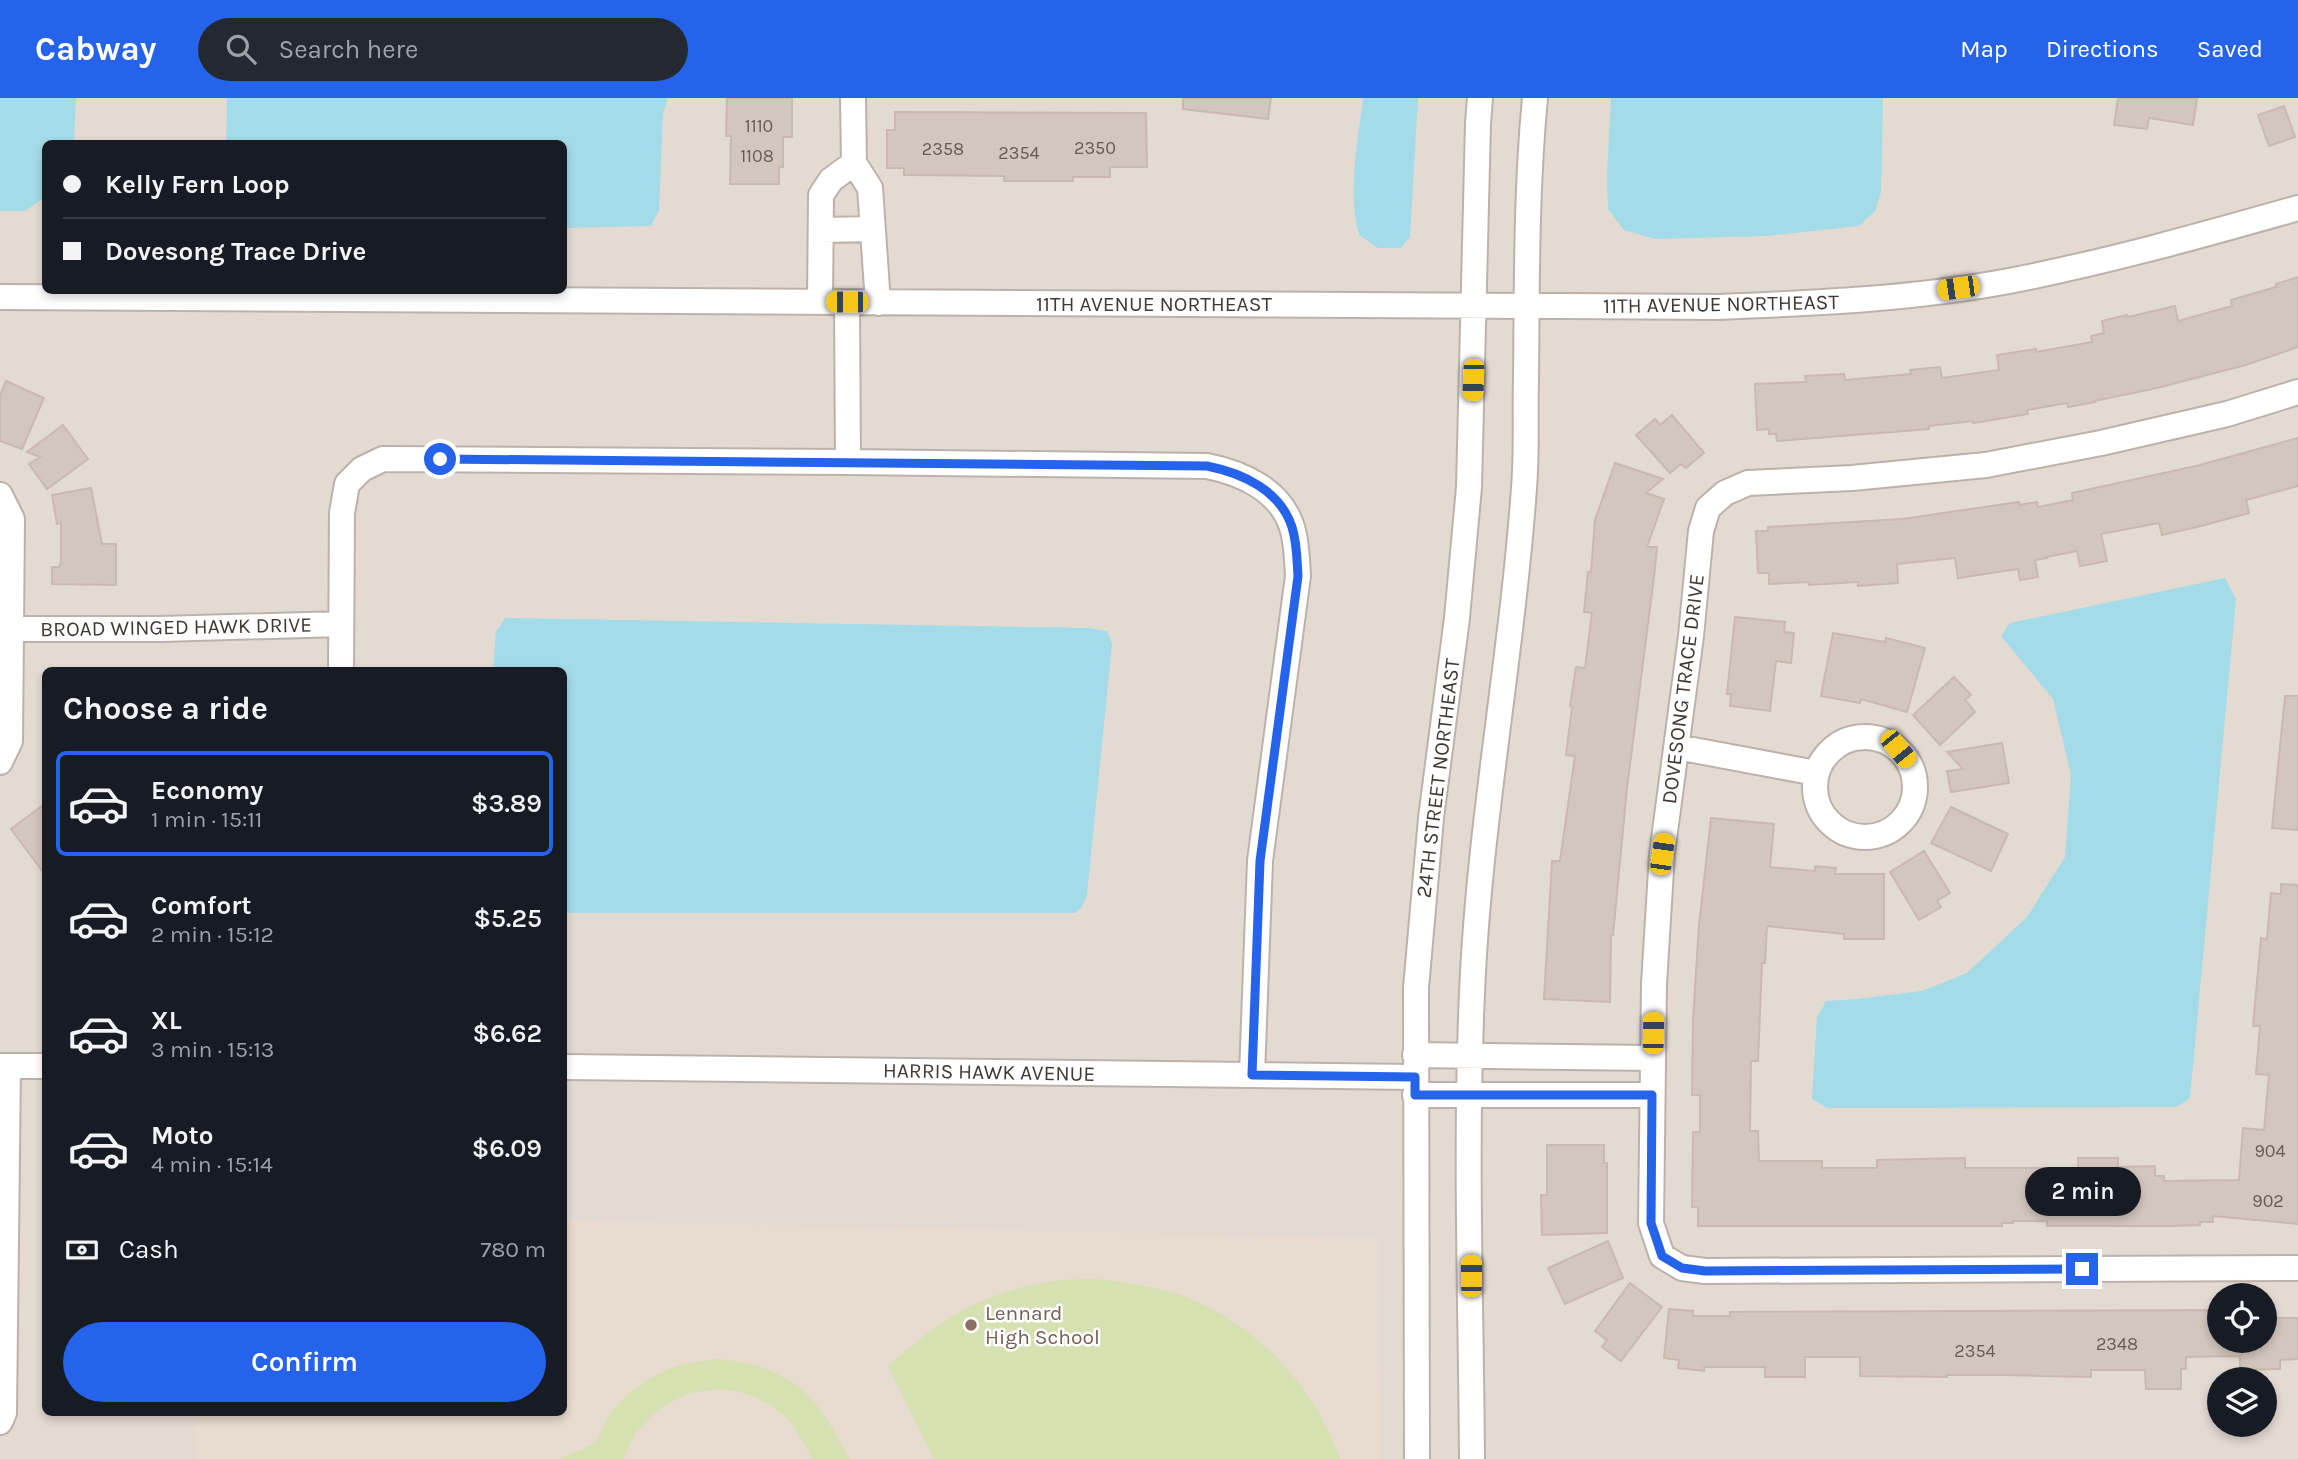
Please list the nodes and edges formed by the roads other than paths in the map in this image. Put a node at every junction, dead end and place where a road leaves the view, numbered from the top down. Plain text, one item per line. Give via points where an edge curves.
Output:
1 (853, 98) edge
2 (1480, 98) edge
3 (1535, 98) edge
4 (854, 163) junction
5 (2298, 208) edge
6 (873, 229) junction
7 (821, 230) junction
8 (0, 297) edge
9 (820, 302) junction
10 (847, 302) junction
11 (878, 303) junction
12 (1474, 307) junction
13 (1527, 307) junction
14 (2298, 392) edge
15 (848, 461) junction
16 (0, 495) edge
17 (341, 624) junction
18 (11, 629) junction
19 (341, 667) edge
20 (1677, 747) junction
21 (0, 762) edge
22 (1816, 772) junction
23 (1471, 1055) junction
24 (1652, 1058) junction
25 (4, 1066) edge
26 (42, 1066) edge
27 (567, 1067) edge
28 (1252, 1075) junction
29 (1415, 1076) junction
30 (1470, 1094) junction
31 (1652, 1095) junction
32 (2298, 1268) edge
33 (0, 1422) edge
34 (1416, 1459) edge
35 (1472, 1459) edge

1 - 4 street
2 - 12 street, 24TH STREET NORTHEAST
3 - 13 street
4 - 6 street via 870,188
4 - 7 street via 831,180 821,195
5 - 13 street, 11TH AVENUE NORTHEAST via 2178,242 2008,281 1858,301
6 - 7 street
6 - 11 street
7 - 9 street
8 - 9 street, 11TH AVENUE NORTHEAST
9 - 10 street, 11TH AVENUE NORTHEAST
10 - 11 street, 11TH AVENUE NORTHEAST
10 - 15 street
11 - 12 street, 11TH AVENUE NORTHEAST
12 - 13 street, 11TH AVENUE NORTHEAST
12 - 29 street, 24TH STREET NORTHEAST via 1469,487 1431,817 1416,988
13 - 23 street via 1524,484 1486,825
14 - 20 street, DOVESONG TRACE DRIVE via 2227,415 1986,465 1748,483 1725,493 1708,508 1701,531
15 - 17 street via 383,460 362,469 347,484 342,513
15 - 28 street via 1207,466 1253,481 1277,501 1291,525 1298,576 1260,861
16 - 18 street, BROAD WINGED HAWK DRIVE via 12,519
17 - 18 street, BROAD WINGED HAWK DRIVE
17 - 19 street
18 - 21 street, BROAD WINGED HAWK DRIVE via 10,741
20 - 22 street
20 - 24 street, DOVESONG TRACE DRIVE via 1662,854
22 - 22 street via 1815,797 1825,819 1853,836 1886,833 1910,810 1915,795 1909,762 1884,740 1867,737 1836,746
23 - 24 street
23 - 29 street
23 - 30 street
24 - 31 street, DOVESONG TRACE DRIVE
25 - 26 street
25 - 33 street via 4,1412
27 - 28 street, HARRIS HAWK AVENUE
28 - 29 street, HARRIS HAWK AVENUE
29 - 30 street
29 - 34 street, 24TH STREET NORTHEAST
30 - 31 street
30 - 35 street
31 - 32 street, DOVESONG TRACE DRIVE via 1651,1223 1662,1256 1682,1268

